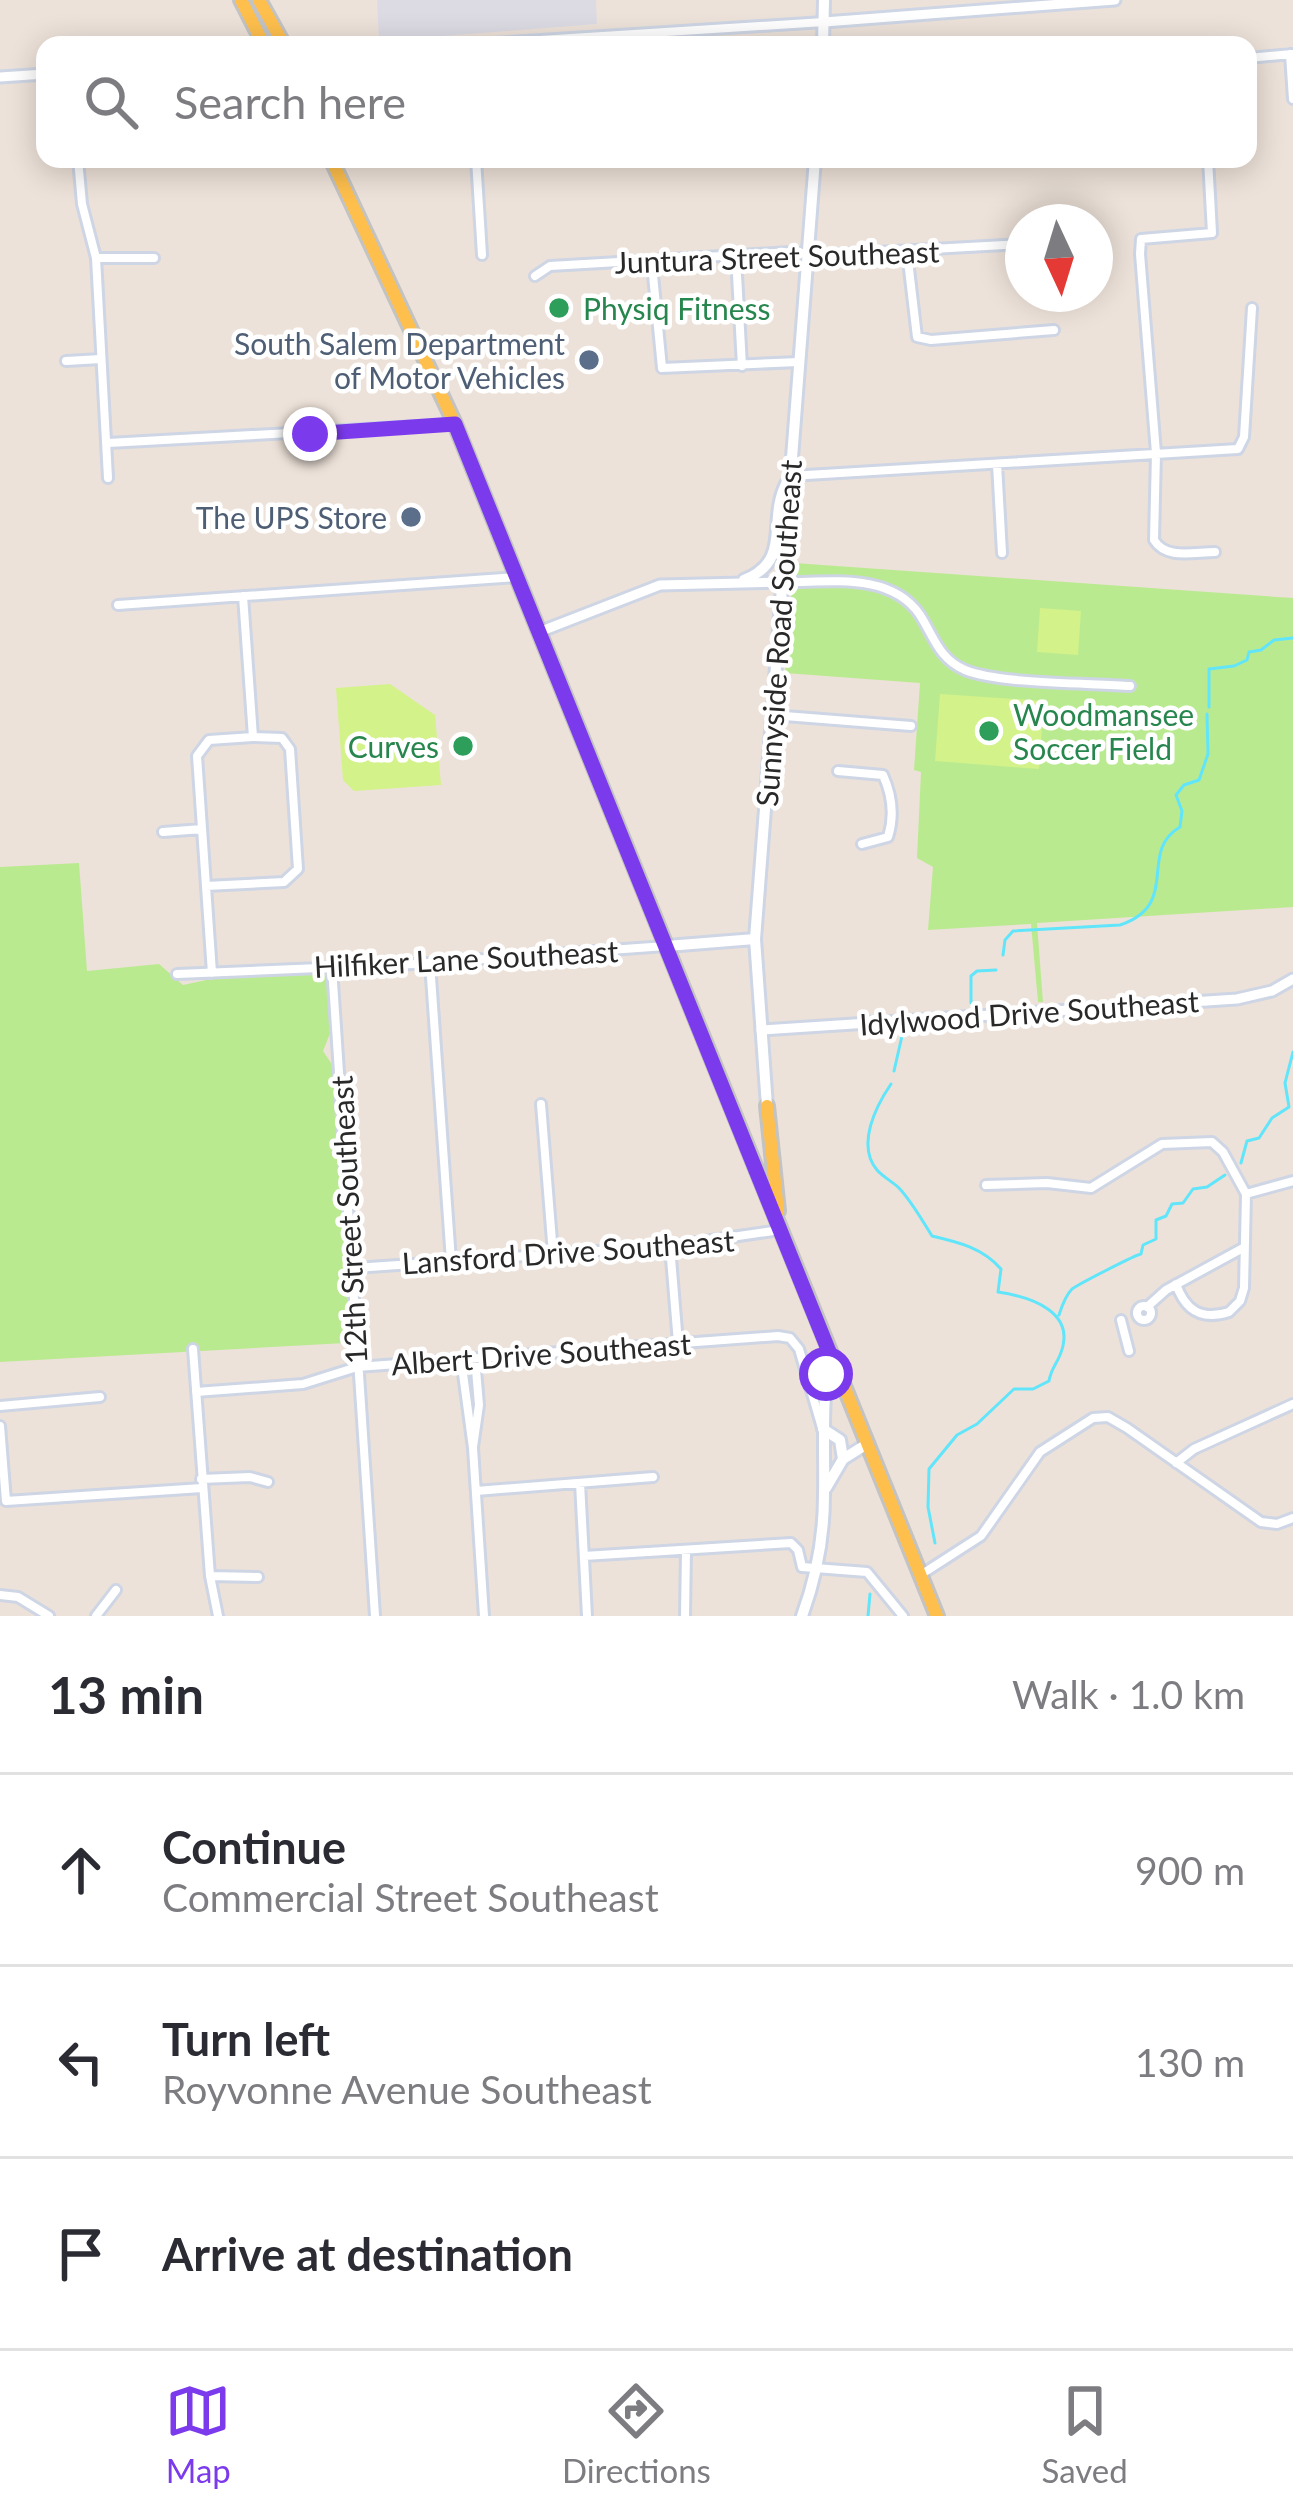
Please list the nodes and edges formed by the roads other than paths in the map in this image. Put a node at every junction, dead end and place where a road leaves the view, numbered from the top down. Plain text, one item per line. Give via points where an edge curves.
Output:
1 (241, 0) edge
2 (259, 0) edge
3 (824, 0) edge
4 (1115, 0) edge
5 (824, 22) junction
6 (259, 36) edge
7 (279, 36) edge
8 (607, 36) edge
9 (824, 36) edge
10 (1291, 54) edge
11 (1257, 57) edge
12 (36, 75) edge
13 (0, 77) edge
14 (1293, 99) edge
15 (79, 168) edge
16 (335, 168) edge
17 (477, 168) edge
18 (814, 168) edge
19 (1208, 168) edge
20 (1005, 245) edge
21 (908, 252) junction
22 (807, 254) junction
23 (482, 255) dead end
24 (96, 258) junction
25 (154, 258) dead end
26 (653, 274) dead end
27 (736, 275) dead end
28 (535, 276) dead end
29 (1252, 308) dead end
30 (1054, 330) dead end
31 (101, 359) junction
32 (66, 361) dead end
33 (799, 362) junction
34 (742, 366) junction
35 (455, 424) junction
36 (108, 443) junction
37 (1156, 453) junction
38 (998, 464) junction
39 (790, 476) junction
40 (108, 478) dead end
41 (1215, 552) dead end
42 (1002, 553) dead end
43 (517, 577) junction
44 (744, 580) junction
45 (782, 582) junction
46 (243, 596) junction
47 (118, 605) dead end
48 (539, 632) junction
49 (1130, 686) dead end
50 (772, 715) junction
51 (911, 726) dead end
52 (253, 737) junction
53 (838, 771) dead end
54 (202, 829) junction
55 (163, 832) dead end
56 (862, 844) dead end
57 (206, 886) junction
58 (755, 939) junction
59 (668, 946) junction
60 (430, 963) junction
61 (332, 967) junction
62 (212, 973) junction
63 (177, 974) dead end
64 (1293, 979) edge
65 (761, 1030) junction
66 (541, 1104) dead end
67 (767, 1106) joint
68 (1293, 1180) edge
69 (986, 1185) dead end
70 (1246, 1195) junction
71 (780, 1227) junction
72 (670, 1246) junction
73 (1244, 1247) junction
74 (553, 1254) junction
75 (452, 1261) junction
76 (355, 1268) junction
77 (1176, 1284) junction
78 (1121, 1320) junction
79 (1111, 1325) dead end
80 (678, 1343) junction
81 (193, 1348) dead end
82 (1129, 1351) dead end
83 (830, 1354) junction
84 (475, 1358) junction
85 (461, 1359) junction
86 (357, 1367) junction
87 (196, 1392) junction
88 (100, 1397) dead end
89 (1293, 1404) edge
90 (0, 1406) edge
91 (0, 1426) edge
92 (823, 1430) junction
93 (866, 1444) junction
94 (473, 1448) junction
95 (843, 1459) junction
96 (1176, 1462) junction
97 (653, 1478) dead end
98 (268, 1482) dead end
99 (201, 1483) junction
100 (580, 1483) junction
101 (476, 1491) junction
102 (825, 1491) junction
103 (1293, 1518) edge
104 (686, 1550) junction
105 (584, 1556) junction
106 (816, 1569) junction
107 (920, 1575) junction
108 (209, 1576) junction
109 (258, 1577) dead end
110 (116, 1590) dead end
111 (0, 1595) edge
112 (45, 1615) edge
113 (96, 1616) edge
114 (218, 1616) edge
115 (375, 1616) edge
116 (484, 1616) edge
117 (586, 1616) edge
118 (685, 1616) edge
119 (802, 1616) edge
120 (903, 1616) edge
121 (937, 1616) edge

1 - 6 main road
2 - 7 main road
3 - 5 main road
4 - 5 street
5 - 8 street
5 - 9 main road
10 - 11 street
10 - 14 street
12 - 13 street
15 - 24 street
16 - 35 main road
17 - 23 street
18 - 22 main road, Sunnyside Road Southeast
19 - 37 street via 1212,233 1141,239
20 - 21 street, Juntura Street Southeast
21 - 22 street, Juntura Street Southeast
21 - 30 street via 916,337
22 - 28 street, Juntura Street Southeast via 550,266
22 - 33 main road, Sunnyside Road Southeast
24 - 25 street
24 - 31 street
26 - 34 street via 662,368
27 - 34 street
29 - 37 street via 1242,447
31 - 32 street
31 - 36 street
33 - 34 street
33 - 39 main road, Sunnyside Road Southeast
35 - 36 street
35 - 43 main road
36 - 40 street
37 - 38 street
37 - 41 street via 1158,547
38 - 39 street
38 - 42 street
39 - 44 main road via 778,499 772,561
39 - 45 main road, Sunnyside Road Southeast
43 - 46 street
43 - 48 main road
44 - 45 street
44 - 48 street via 652,587
45 - 49 street via 847,580 890,592 911,604 937,648 969,671
45 - 50 main road, Sunnyside Road Southeast
46 - 47 street
46 - 52 street
48 - 59 main road
50 - 51 street
50 - 58 main road, Sunnyside Road Southeast
52 - 54 street via 199,748
52 - 57 street via 282,738 290,749 298,869 284,882
53 - 56 street via 883,775 891,796 888,837
54 - 55 street
54 - 57 street
57 - 62 street
58 - 59 main road, Hilfiker Lane Southeast
58 - 65 main road, Sunnyside Road Southeast
59 - 60 street, Hilfiker Lane Southeast
59 - 71 main road
60 - 61 street, Hilfiker Lane Southeast
60 - 75 street
61 - 62 street, Hilfiker Lane Southeast
61 - 76 street, 12th Street Southeast
62 - 63 street, Hilfiker Lane Southeast
64 - 65 street, Idylwood Drive Southeast via 1237,999
65 - 67 main road, Sunnyside Road Southeast
66 - 74 street
67 - 71 main road
68 - 70 street
69 - 70 street via 1084,1190 1162,1144 1208,1141
70 - 73 street
71 - 72 street, Lansford Drive Southeast
71 - 83 main road
72 - 74 street, Lansford Drive Southeast
72 - 80 street
73 - 77 street
73 - 77 street via 1243,1295 1229,1312 1195,1312
74 - 75 street, Lansford Drive Southeast
75 - 76 street, Lansford Drive Southeast
76 - 86 street, 12th Street Southeast
77 - 78 street
78 - 79 street
78 - 82 street
80 - 84 street, Albert Drive Southeast
80 - 92 street, Albert Drive Southeast via 790,1338
81 - 87 street
83 - 92 main road
83 - 93 main road
84 - 85 street, Albert Drive Southeast
84 - 94 street
85 - 86 street, Albert Drive Southeast
85 - 94 street
86 - 87 street, Albert Drive Southeast via 293,1385
86 - 115 street, 12th Street Southeast
87 - 99 street
88 - 90 street
89 - 96 street
91 - 99 street via 6,1501
92 - 95 main road via 840,1440
92 - 102 main road
93 - 95 main road
93 - 107 main road
94 - 101 street
95 - 102 main road
96 - 103 street via 1261,1522
96 - 107 street via 1113,1419 1093,1418 1034,1456 974,1543
97 - 100 street
98 - 99 street
99 - 108 street
100 - 101 street
100 - 105 street
101 - 116 street
102 - 106 main road
104 - 105 street
104 - 106 street via 790,1543 800,1566
104 - 118 street
105 - 117 street
106 - 119 main road
106 - 120 street via 867,1572
107 - 121 main road
108 - 109 street
108 - 114 street
110 - 113 street
111 - 112 street

